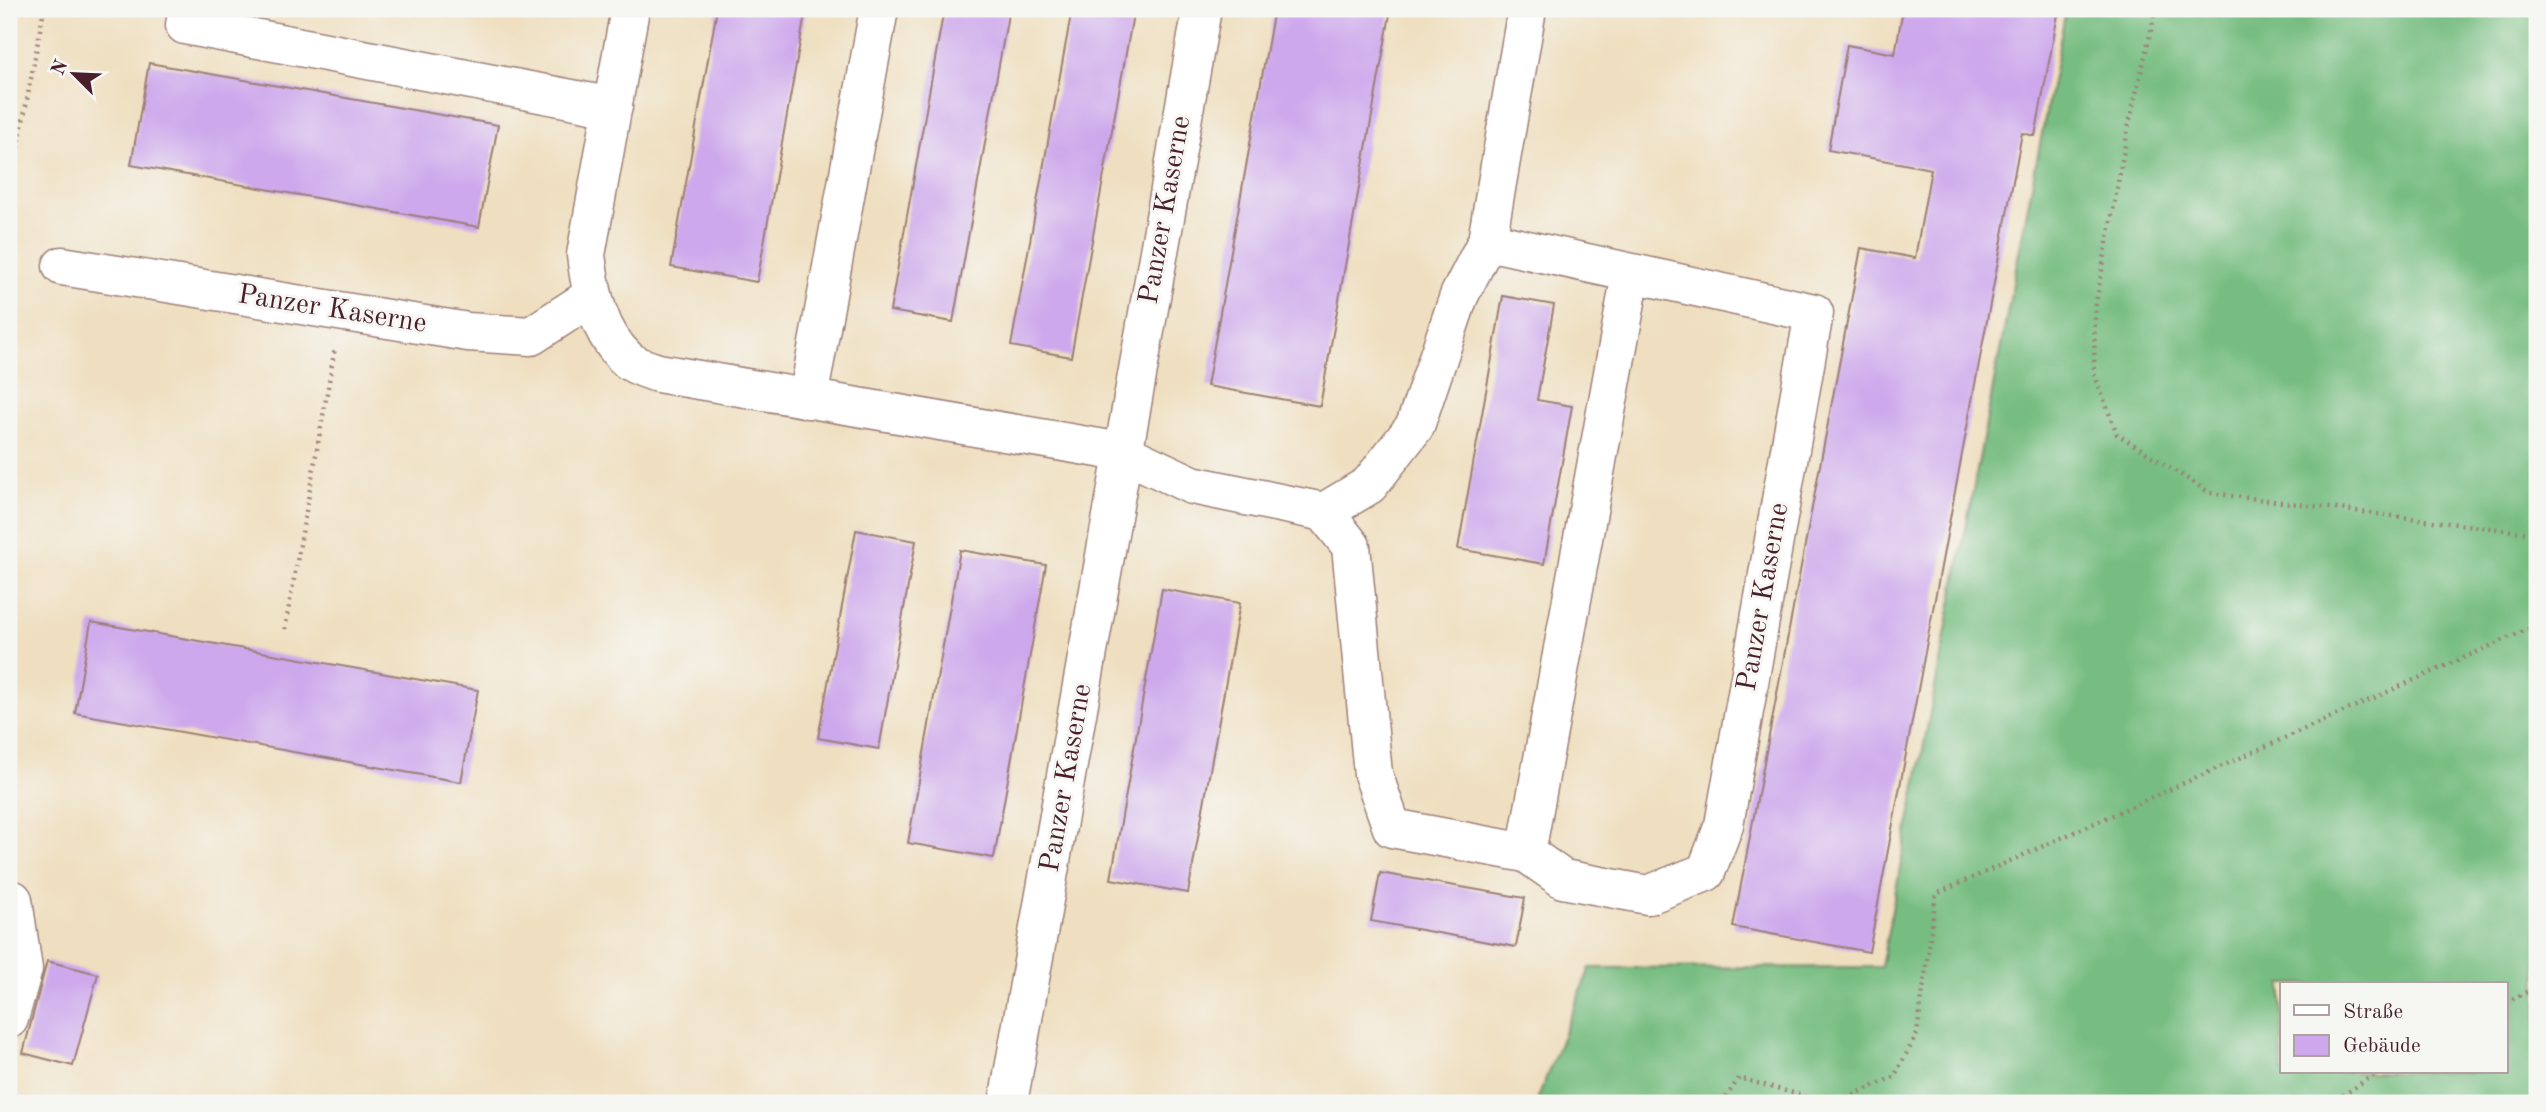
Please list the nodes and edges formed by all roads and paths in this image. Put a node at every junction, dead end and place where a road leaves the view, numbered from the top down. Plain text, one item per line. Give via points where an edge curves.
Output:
1 (44, 9) edge
2 (188, 9) edge
3 (631, 9) edge
4 (878, 9) edge
5 (1202, 9) edge
6 (1527, 9) edge
7 (2156, 9) edge
8 (613, 107) junction
9 (9, 196) edge
10 (1487, 241) junction
11 (62, 266) dead end
12 (1631, 274) junction
13 (592, 296) junction
14 (342, 311) junction
15 (808, 399) junction
16 (1122, 452) junction
17 (1324, 512) junction
18 (2537, 534) edge
19 (2537, 625) edge
20 (285, 629) dead end
21 (1526, 853) junction
22 (13, 900) dead end
23 (2537, 987) edge
24 (2508, 1001) edge
25 (9, 1019) edge
26 (2375, 1074) edge
27 (1008, 1103) edge
28 (1722, 1103) edge
29 (1831, 1103) edge
30 (2331, 1103) edge

1 - 9 path
2 - 8 street via 185,25
3 - 8 street
4 - 15 street
5 - 16 street, Panzer Kaserne
6 - 10 street
7 - 18 path via 2129,123 2095,308 2094,373 2117,434 2210,493
8 - 13 street via 586,256
10 - 12 street, Panzer Kaserne
10 - 17 street via 1459,296 1415,426 1369,485
11 - 14 street, Panzer Kaserne
12 - 21 street
12 - 21 street, Panzer Kaserne via 1814,313 1729,798 1706,872 1648,895 1563,879
13 - 14 street, Panzer Kaserne via 531,336 468,332
13 - 15 street via 607,335 629,362 658,373
14 - 20 path
15 - 16 street
16 - 17 street via 1192,485
16 - 27 street, Panzer Kaserne
17 - 21 street, Panzer Kaserne via 1351,546 1373,774 1392,828
19 - 29 path via 1936,894 1917,1034 1894,1077
22 - 25 street via 23,969
23 - 24 path
26 - 30 path
28 - 29 path via 1739,1078

